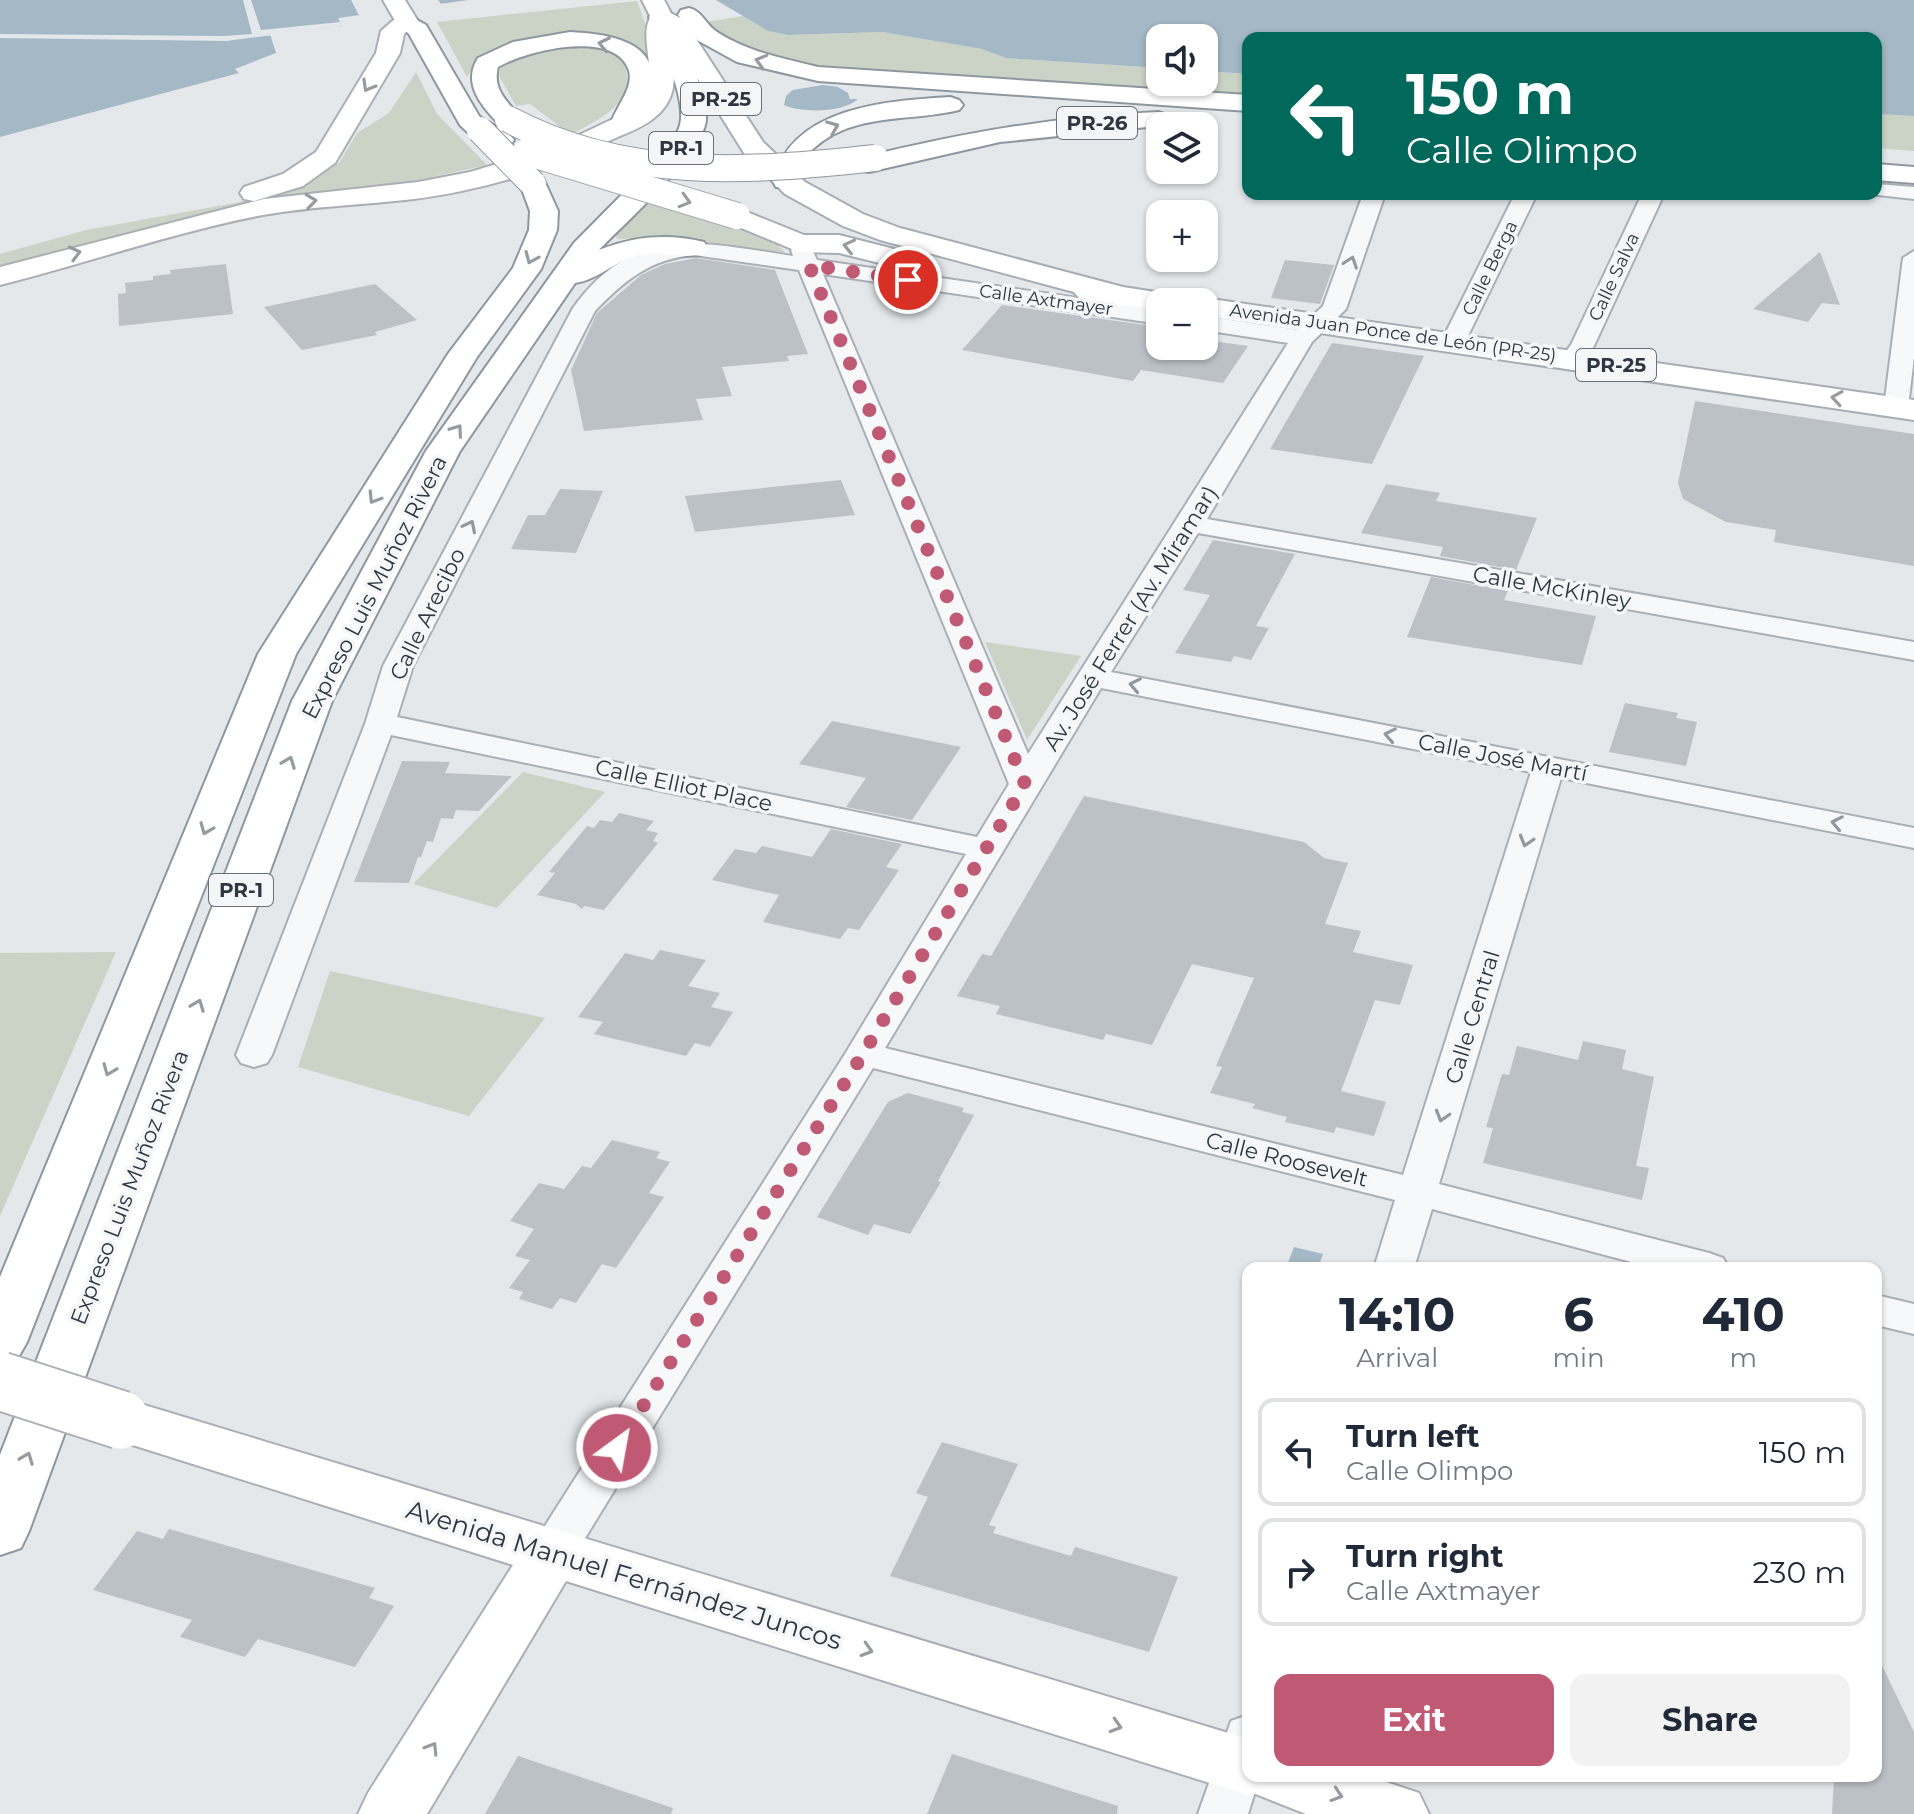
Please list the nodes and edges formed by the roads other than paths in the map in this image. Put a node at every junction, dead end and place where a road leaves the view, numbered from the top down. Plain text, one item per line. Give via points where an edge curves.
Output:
1 (686, 7) edge
2 (657, 8) edge
3 (400, 10) edge
4 (1242, 114) edge
5 (624, 123) junction
6 (1882, 153) edge
7 (1914, 156) edge
8 (872, 161) junction
9 (530, 168) junction
10 (786, 181) junction
11 (1372, 200) edge
12 (1523, 200) edge
13 (1650, 200) edge
14 (69, 228) dead end
15 (694, 248) junction
16 (804, 254) junction
17 (1914, 258) edge
18 (0, 276) edge
19 (557, 287) junction
20 (1118, 295) junction
21 (1146, 299) edge
22 (1218, 310) edge
23 (1146, 315) edge
24 (1218, 324) edge
25 (1311, 330) junction
26 (1453, 342) junction
27 (1572, 359) junction
28 (1905, 408) edge
29 (1190, 524) junction
30 (1914, 651) edge
31 (1093, 677) junction
32 (380, 724) junction
33 (1549, 766) junction
34 (1025, 784) junction
35 (1914, 838) edge
36 (988, 849) junction
37 (863, 1054) junction
38 (254, 1055) dead end
39 (1418, 1192) junction
40 (1396, 1262) edge
41 (1686, 1262) edge
42 (1882, 1311) edge
43 (1914, 1319) edge
44 (0, 1342) edge
45 (0, 1381) edge
46 (0, 1531) edge
47 (552, 1553) junction
48 (1242, 1769) edge
49 (1285, 1782) edge
50 (391, 1814) edge
51 (1396, 1814) edge

4 -> 1 main road, PR-26 via 818,74 745,57 705,35
2 - 5 main road via 665,59 660,86 654,104
2 - 10 main road, PR-25 via 676,25 753,147
2 - 19 main road, Expreso Luis Muñoz Rivera / PR-1 via 687,84 694,120 688,137 584,249
3 - 9 main road, Expreso Luis Muñoz Rivera / PR-1, bridge via 418,30 461,110
3 -> 14 main road via 388,53 317,166 293,180 215,201
4 - 8 main road, PR-26 via 1036,128
10 -> 4 main road via 793,153 809,137 866,116 908,108 1114,106
5 -> 8 main road, bridge via 642,79 633,54 624,49 582,41 541,42 487,63 482,77 486,93 508,119 528,133 580,152 650,163 740,167
18 -> 5 main road via 264,207 474,179 563,153
6 - 7 main road
8 - 9 main road, bridge via 692,176
9 -> 16 main road, PR-25, bridge via 737,216
9 -> 44 main road, Expreso Luis Muñoz Rivera / PR-1 via 544,211 543,230 527,269 463,354 277,654
10 - 20 main road, PR-25 via 853,220 890,234
25 -> 11 street, Av. José Ferrer (Av. Miramar) via 1334,309
12 - 26 street, Calle Berga
13 - 27 street, Calle Salva
15 - 16 street, Calle Axtmayer
15 - 19 main road via 656,244 614,252
32 -> 15 street, Calle Arecibo via 398,666 585,308 636,261 670,249
20 -> 16 main road, PR-25 via 972,275 839,244
16 - 23 street, Calle Axtmayer
16 - 34 street
17 - 28 street
46 -> 19 main road, Expreso Luis Muñoz Rivera / PR-1 via 312,701 443,451
20 - 21 main road, PR-25
22 - 25 main road, Avenida Juan Ponce de León (PR-25) / PR-25
24 - 25 street
25 - 26 main road, Avenida Juan Ponce de León (PR-25) / PR-25
25 - 29 street, Av. José Ferrer (Av. Miramar)
26 - 27 main road, Avenida Juan Ponce de León (PR-25) / PR-25
28 -> 27 main road, Avenida Juan Ponce de León (PR-25) / PR-25
29 - 30 street, Calle McKinley
29 - 31 street, Av. José Ferrer (Av. Miramar)
33 -> 31 street, Calle José Martí
31 - 34 street, Av. José Ferrer (Av. Miramar)
32 - 36 street, Calle Elliot Place
32 - 38 street, Calle Arecibo
35 -> 33 street, Calle José Martí
33 -> 39 street, Calle Central
34 - 36 street, Av. José Ferrer (Av. Miramar)
36 - 37 street, Av. José Ferrer (Av. Miramar)
37 - 39 street, Calle Roosevelt
37 - 47 street, Av. José Ferrer (Av. Miramar)
39 - 40 street, Calle Central
39 - 41 street, Calle Roosevelt
42 - 43 street
45 - 47 main road, Avenida Manuel Fernández Juncos, bridge
47 -> 48 main road, Avenida Manuel Fernández Juncos
50 -> 47 main road, Av. José Ferrer (Av. Miramar)
49 -> 51 main road, Avenida Manuel Fernández Juncos

